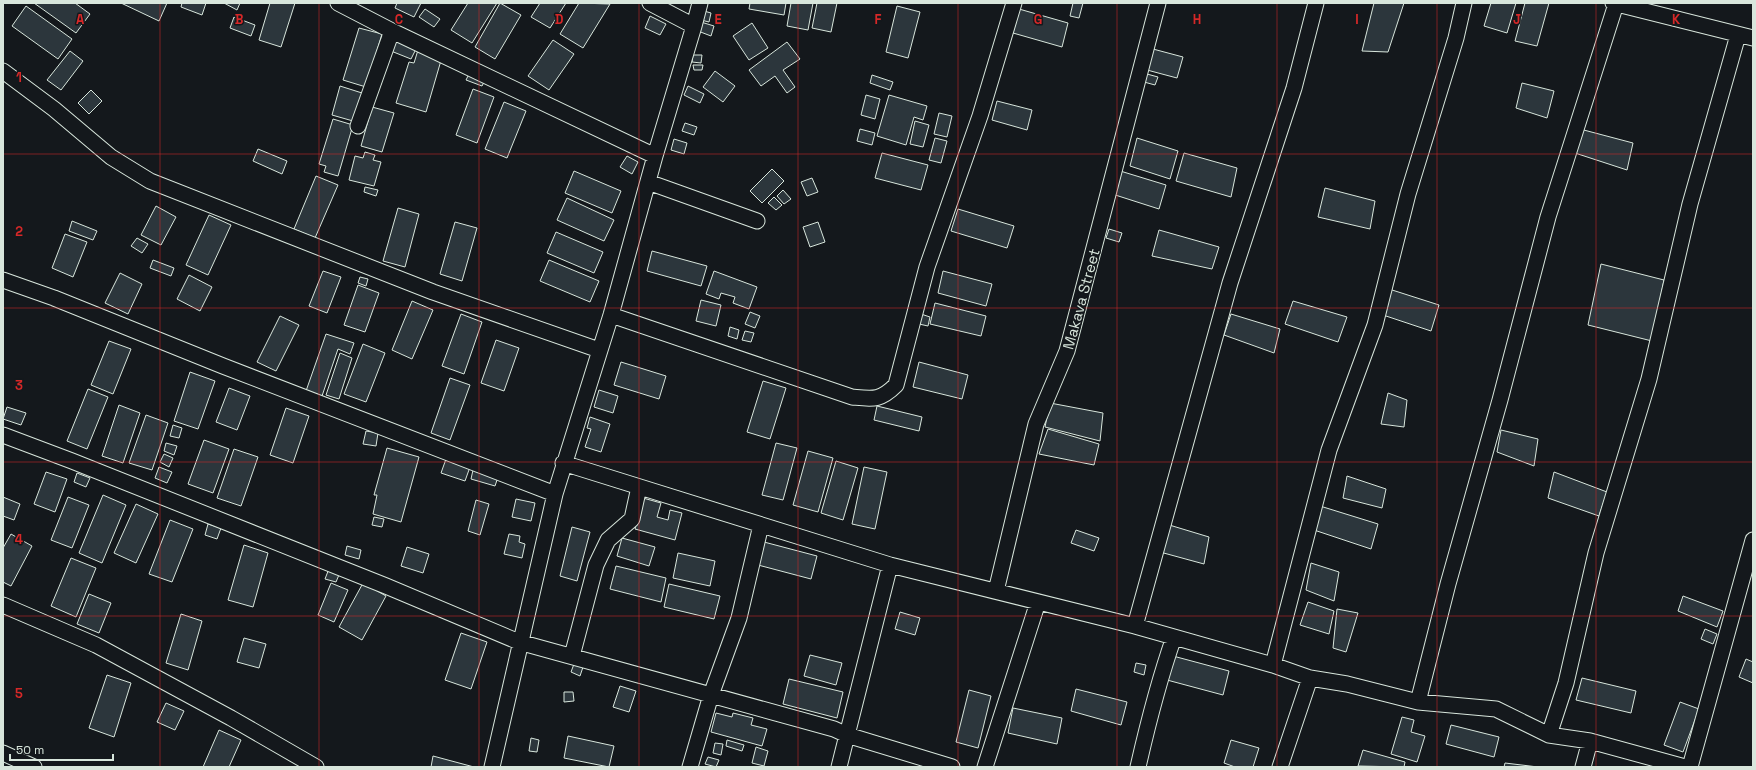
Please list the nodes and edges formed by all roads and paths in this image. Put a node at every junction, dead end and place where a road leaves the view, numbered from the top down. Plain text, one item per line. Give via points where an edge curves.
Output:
1 (338, 3) edge
2 (650, 3) edge
3 (700, 3) edge
4 (1014, 3) edge
5 (1158, 3) edge
6 (1316, 3) edge
7 (1464, 3) edge
8 (1614, 3) edge
9 (694, 26) junction
10 (392, 31) junction
11 (1738, 35) junction
12 (1753, 38) edge
13 (3, 71) edge
14 (358, 126) dead end
15 (655, 156) junction
16 (648, 182) junction
17 (757, 221) dead end
18 (3, 280) edge
19 (610, 315) junction
20 (599, 350) junction
21 (3, 435) edge
22 (563, 463) junction
23 (639, 487) junction
24 (555, 494) junction
25 (762, 525) junction
26 (1753, 540) edge
27 (890, 565) junction
28 (996, 591) junction
29 (1038, 602) junction
30 (3, 605) edge
31 (1136, 626) junction
32 (1174, 637) junction
33 (519, 642) junction
34 (572, 656) junction
35 (1273, 665) junction
36 (1310, 678) junction
37 (711, 695) junction
38 (1418, 702) junction
39 (847, 734) junction
40 (1549, 735) junction
41 (1590, 742) junction
42 (3, 753) edge
43 (34, 767) edge
44 (316, 767) edge
45 (492, 767) edge
46 (690, 767) edge
47 (839, 767) edge
48 (952, 767) edge
49 (985, 767) edge
50 (1138, 767) edge
51 (1280, 767) edge
52 (1583, 767) edge
53 (1685, 767) edge
54 (1690, 767) edge

1 - 10 street
2 - 9 street
3 - 9 street
4 - 19 street via 980,116 927,267 896,385 889,392 874,400 852,398
5 - 28 street, Makava Street via 1067,351 1036,424
6 - 31 street via 1294,88 1230,283
7 - 35 street via 1456,38 1408,194 1375,326 1329,450
8 - 11 street
8 - 38 street via 1548,216
9 - 15 street
10 - 14 street
10 - 15 street
11 - 12 street
11 - 40 street via 1690,204 1649,379 1596,552 1566,683
13 - 20 street via 54,109 111,157 150,181 433,292
15 - 16 street
16 - 17 street
16 - 19 street
18 - 24 street
19 - 20 street
20 - 22 street
21 - 33 street via 72,460
22 - 23 street
22 - 24 street
23 - 25 street
23 - 34 street via 632,518 608,540 596,565
24 - 33 street
25 - 27 street
25 - 37 street via 739,618
26 - 54 street
27 - 28 street
27 - 39 street
28 - 29 street
29 - 31 street
29 - 49 street
30 - 44 street via 96,645
31 - 32 street
32 - 35 street
32 - 50 street via 1156,689
33 - 34 street
33 - 45 street
34 - 37 street
35 - 36 street
36 - 38 street via 1348,684
36 - 51 street
37 - 39 street
37 - 46 street
38 - 40 street via 1496,710
39 - 47 street
39 - 48 street
40 - 41 street
41 - 52 street
41 - 53 street
42 - 43 street

